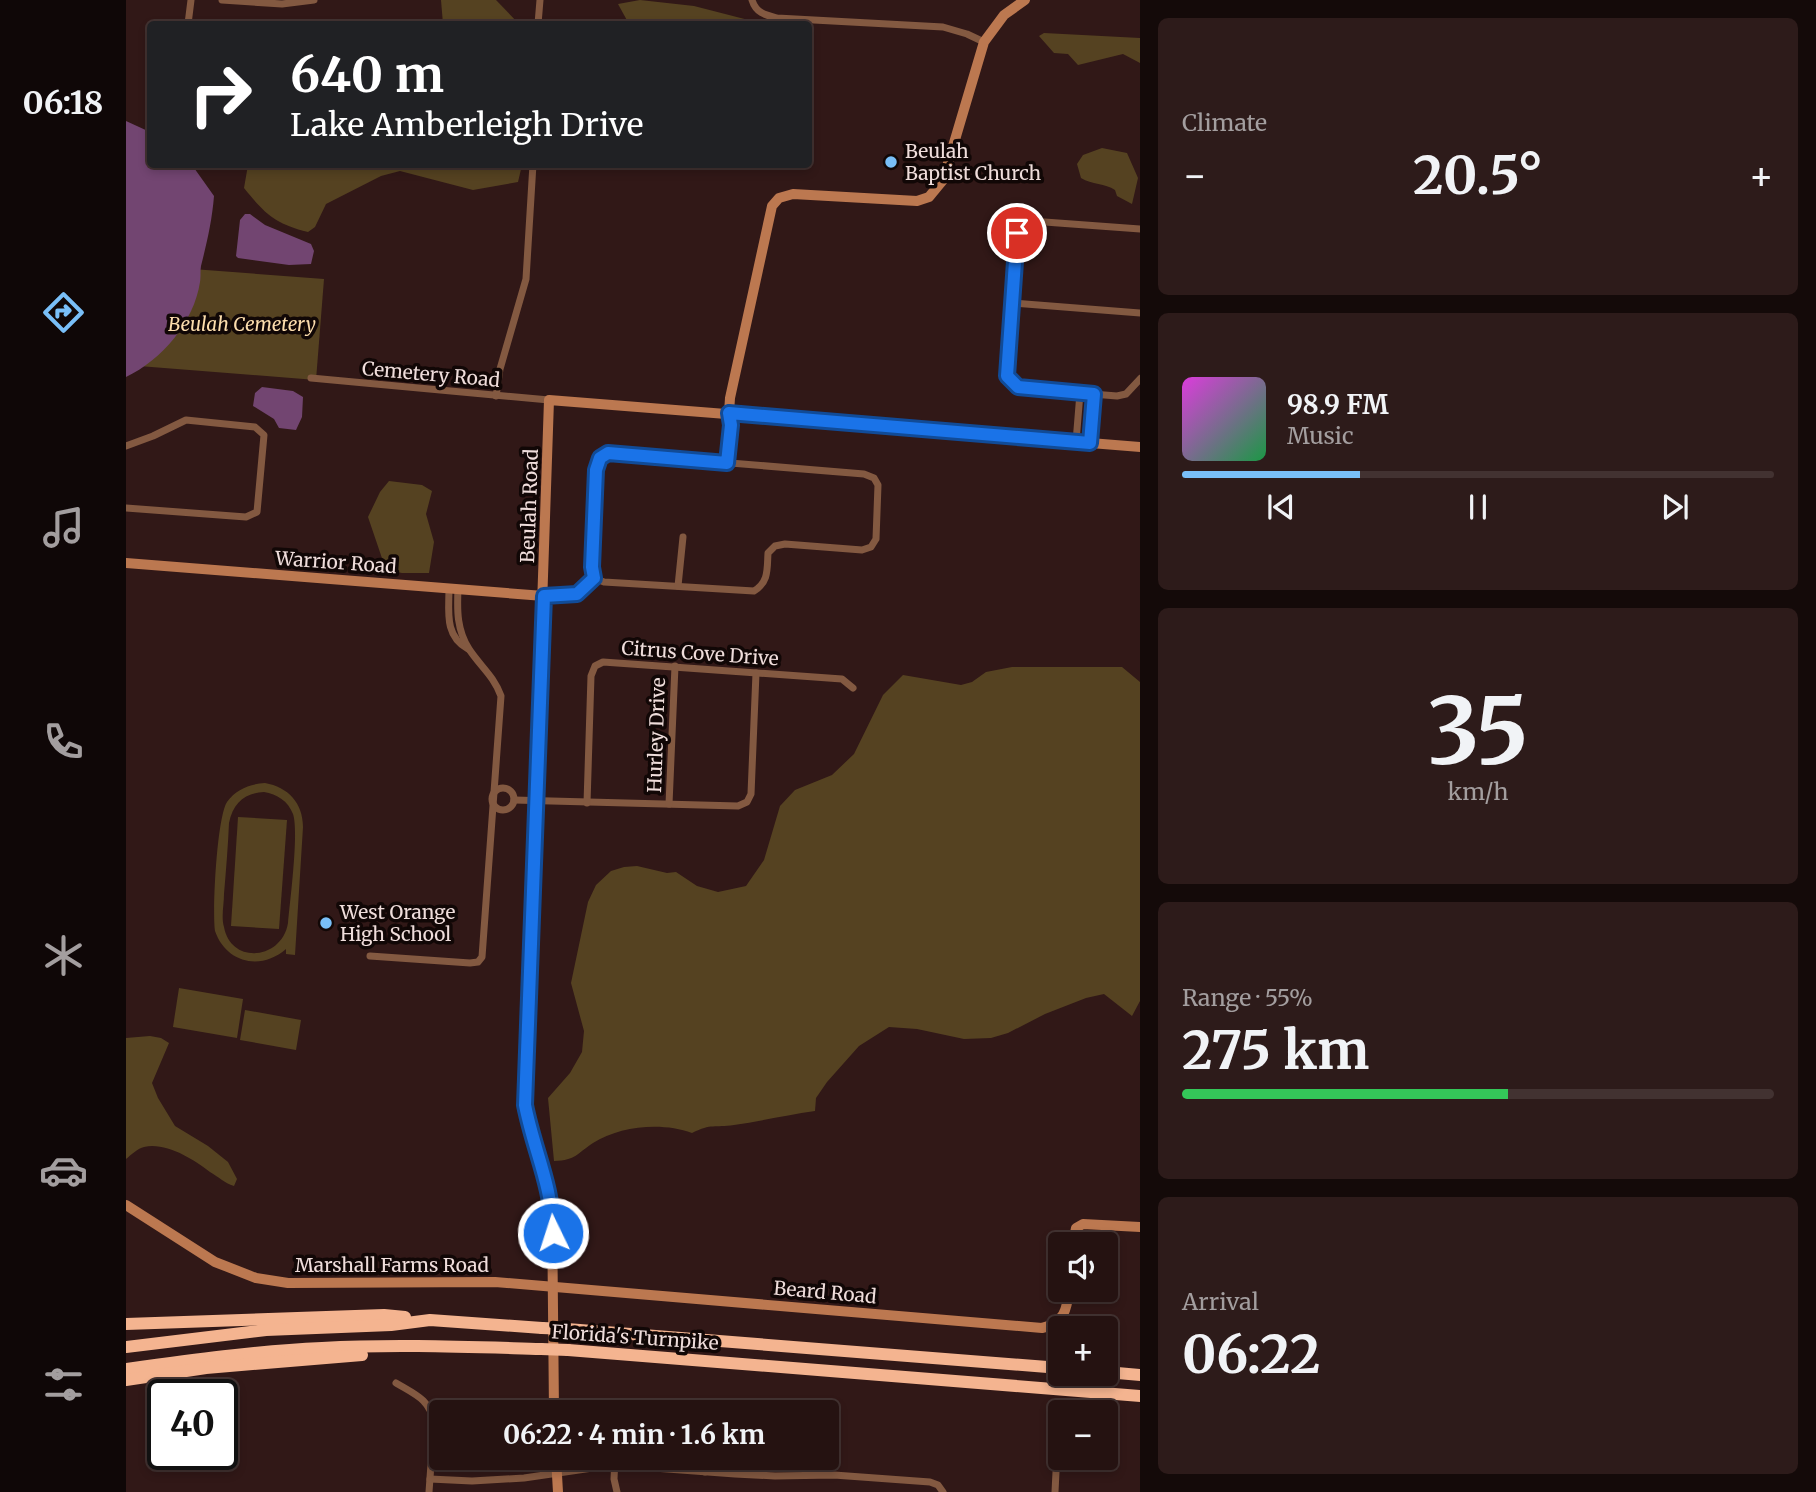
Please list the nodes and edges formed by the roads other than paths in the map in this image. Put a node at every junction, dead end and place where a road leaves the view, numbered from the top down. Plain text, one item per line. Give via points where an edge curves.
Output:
1 (191, 0) edge
2 (222, 0) edge
3 (314, 0) edge
4 (540, 0) edge
5 (752, 0) edge
6 (1025, 0) edge
7 (283, 2) edge
8 (188, 21) edge
9 (538, 21) edge
10 (984, 42) junction
11 (533, 168) edge
12 (1140, 229) edge
13 (1012, 303) junction
14 (1140, 313) edge
15 (311, 378) dead end
16 (1140, 378) edge
17 (1080, 393) junction
18 (1094, 394) junction
19 (496, 396) junction
20 (549, 400) junction
21 (729, 413) junction
22 (1076, 442) junction
23 (1090, 443) junction
24 (126, 446) edge
25 (1140, 447) edge
26 (727, 463) junction
27 (126, 508) edge
28 (683, 537) dead end
29 (126, 563) edge
30 (594, 578) junction
31 (678, 586) junction
32 (454, 589) junction
33 (544, 596) junction
34 (675, 667) junction
35 (756, 673) junction
36 (853, 688) dead end
37 (492, 799) junction
38 (514, 800) junction
39 (536, 801) junction
40 (587, 803) junction
41 (669, 804) junction
42 (370, 956) dead end
43 (126, 1205) edge
44 (1140, 1227) edge
45 (1075, 1232) edge
46 (552, 1287) junction
47 (1067, 1302) edge
48 (430, 1321) junction
49 (126, 1324) edge
50 (444, 1346) junction
51 (126, 1347) edge
52 (1048, 1367) edge
53 (126, 1369) edge
54 (1118, 1373) edge
55 (1140, 1375) edge
56 (126, 1380) edge
57 (396, 1382) dead end
58 (1140, 1396) edge
59 (555, 1400) edge
60 (556, 1470) edge
61 (574, 1470) edge
62 (615, 1470) edge
63 (688, 1470) edge
64 (705, 1472) joint
65 (1056, 1472) dead end
66 (556, 1474) junction
67 (430, 1479) junction
68 (429, 1492) edge
69 (558, 1492) edge
70 (617, 1492) edge
71 (943, 1492) edge
72 (1055, 1492) edge

1 - 8 street
2 - 7 street
3 - 7 street
4 - 9 street
5 - 10 street via 761,14 777,18 943,27
6 - 10 street via 1004,15
10 - 21 street via 936,192 917,201 793,194 772,206
11 - 19 street via 526,279
12 - 13 street via 1025,222 1017,233
13 - 14 street
13 - 17 street via 1006,368 1011,383
15 - 19 street, Cemetery Road
16 - 18 street via 1126,394
17 - 18 street
17 - 22 street
18 - 23 street
19 - 20 street, Cemetery Road
20 - 21 street
20 - 33 street, Beulah Road
21 - 22 street
21 - 26 street
22 - 23 street
23 - 25 street
24 - 27 street via 186,420 255,427 264,435 257,512 246,517
26 - 30 street via 608,453 600,458
26 - 31 street via 874,478 878,485 876,539 862,550 775,546 768,553 766,579 754,592
28 - 31 street
29 - 32 street, Warrior Road
30 - 31 street
30 - 33 street via 577,594
32 - 33 street, Warrior Road
32 - 37 street via 449,623 457,641 469,649 501,696
33 - 39 street, Beulah Road
34 - 35 street, Citrus Cove Drive
34 - 40 street, Citrus Cove Drive via 603,662 595,666
34 - 41 street, Hurley Drive
35 - 36 street, Citrus Cove Drive via 842,679
35 - 41 street via 747,802 738,806
37 - 38 street via 495,807 503,810 511,808
37 - 38 street via 504,788 512,792
37 - 42 street via 480,961
38 - 39 street
39 - 40 street
39 - 46 street, Beulah Road via 525,1105 552,1207
40 - 41 street
43 - 46 street, Marshall Farms Road via 215,1262 256,1278 304,1284 470,1282
44 - 45 street via 1083,1224
46 - 47 street, Beard Road via 1042,1328 1060,1321
46 - 59 street, Beulah Road
48 - 49 highway via 384,1315
48 - 51 highway, Florida's Turnpike via 267,1330
48 - 52 highway, Florida's Turnpike, bridge
50 - 53 highway, Florida's Turnpike via 311,1349
50 - 56 highway
50 - 58 highway, Florida's Turnpike, bridge via 568,1350
54 - 55 highway
57 - 67 street via 425,1401 432,1414
60 - 66 street
61 - 66 street
62 - 70 street
63 - 64 street
64 - 71 street via 930,1482
65 - 72 street
66 - 67 street via 472,1481
66 - 69 street
67 - 68 street

